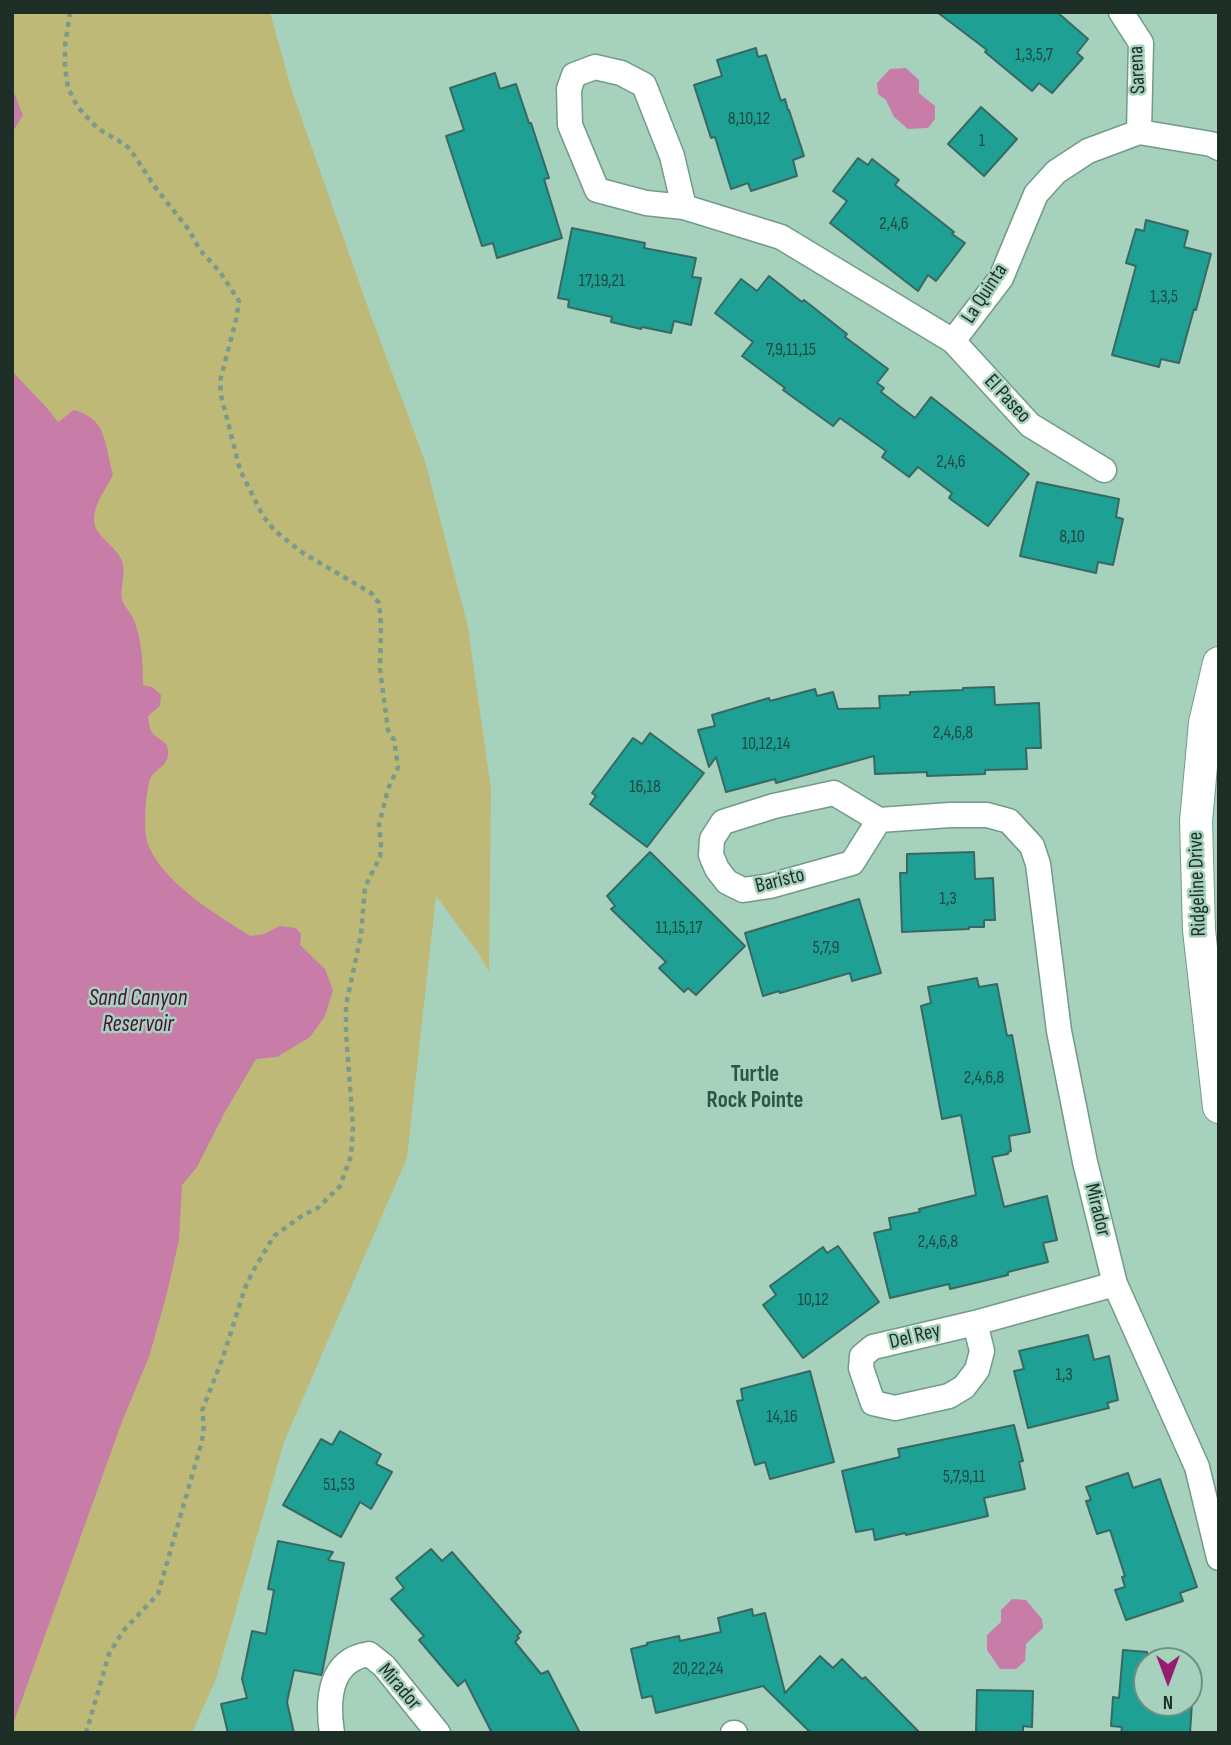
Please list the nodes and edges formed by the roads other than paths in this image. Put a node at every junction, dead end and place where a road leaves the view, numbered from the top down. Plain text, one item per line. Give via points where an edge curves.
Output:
1 (1121, 12) edge
2 (1139, 132) junction
3 (1219, 148) edge
4 (684, 207) junction
5 (953, 341) junction
6 (1104, 470) dead end
7 (1219, 663) edge
8 (879, 820) junction
9 (1219, 1107) edge
10 (1115, 1284) junction
11 (975, 1323) junction
12 (1219, 1558) edge
13 (332, 1733) edge
14 (438, 1733) edge

1 - 2 street, Sarena via 1141,43
2 - 3 street, La Quinta
2 - 5 street, La Quinta via 1088,151 1056,172 1036,194 1001,278
4 - 4 street, La Quinta via 597,190 569,125 569,89 574,75 595,67 644,85 672,156
4 - 5 street, La Quinta via 781,237
5 - 6 street, El Paseo via 1030,425
7 - 9 street, Ridgeline Drive via 1205,723 1196,821 1199,930
8 - 8 street, Baristo via 834,793 723,822 712,839 711,855 727,883 743,890 770,886 852,863
8 - 10 street, Mirador via 987,815 1009,821 1032,846 1059,1031
10 - 11 street, Del Rey
10 - 12 street, Mirador via 1197,1467
11 - 11 street, Del Rey via 873,1347 862,1356 861,1368 873,1403 895,1408 949,1396 964,1387 977,1370 982,1352
13 - 14 street, Mirador via 330,1692 341,1667 369,1654

